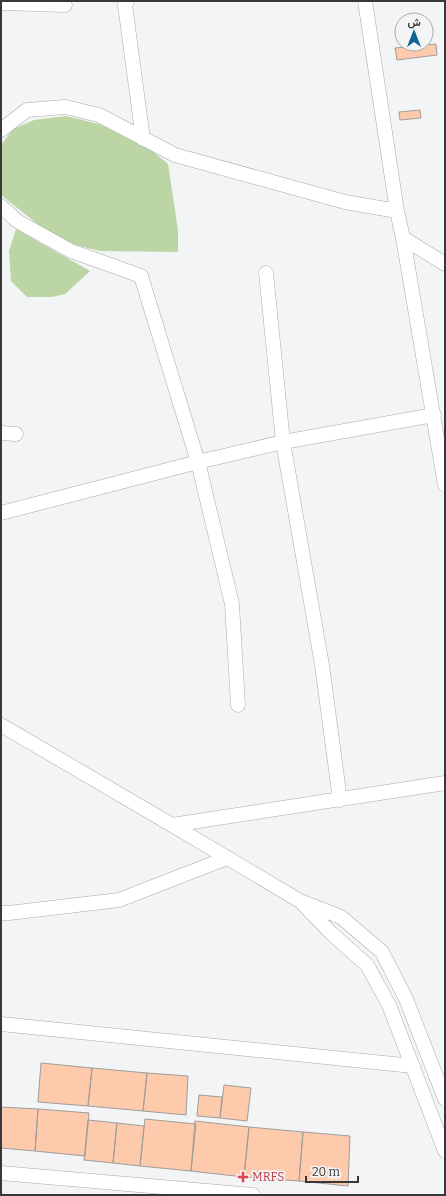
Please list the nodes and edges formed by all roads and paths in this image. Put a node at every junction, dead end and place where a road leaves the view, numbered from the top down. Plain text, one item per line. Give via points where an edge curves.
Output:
1 (127, 1) edge
2 (365, 1) edge
3 (1, 3) edge
4 (65, 5) dead end
5 (1, 130) edge
6 (143, 139) junction
7 (1, 206) edge
8 (396, 211) junction
9 (403, 238) junction
10 (445, 264) edge
11 (266, 273) dead end
12 (434, 415) junction
13 (1, 433) edge
14 (16, 434) dead end
15 (283, 442) junction
16 (198, 462) junction
17 (445, 485) edge
18 (1, 513) edge
19 (238, 705) dead end
20 (1, 725) edge
21 (445, 783) edge
22 (340, 800) junction
23 (172, 825) junction
24 (228, 858) junction
25 (300, 901) junction
26 (1, 913) edge
27 (1, 1024) edge
28 (413, 1066) junction
29 (444, 1091) edge
30 (423, 1093) junction
31 (445, 1151) edge
32 (1, 1173) edge
33 (253, 1195) edge

1 - 6 street via 125,5
2 - 8 street
3 - 4 street
5 - 6 street via 27,110 65,107 99,115
6 - 8 street via 176,155 345,202
7 - 16 street via 17,221 71,251 141,276
8 - 9 street
9 - 10 street
9 - 12 street
11 - 15 street
12 - 15 street
12 - 17 street
13 - 14 street
15 - 16 street
15 - 22 street via 322,665
16 - 18 street
16 - 19 street via 232,604
20 - 23 street
21 - 22 street
22 - 23 street
23 - 24 street
24 - 25 street
24 - 26 street via 119,900
25 - 28 street via 367,965 389,1005
25 - 29 street via 341,917 382,952 406,999
27 - 28 street
28 - 30 street
29 - 30 street
30 - 31 street
32 - 33 street

